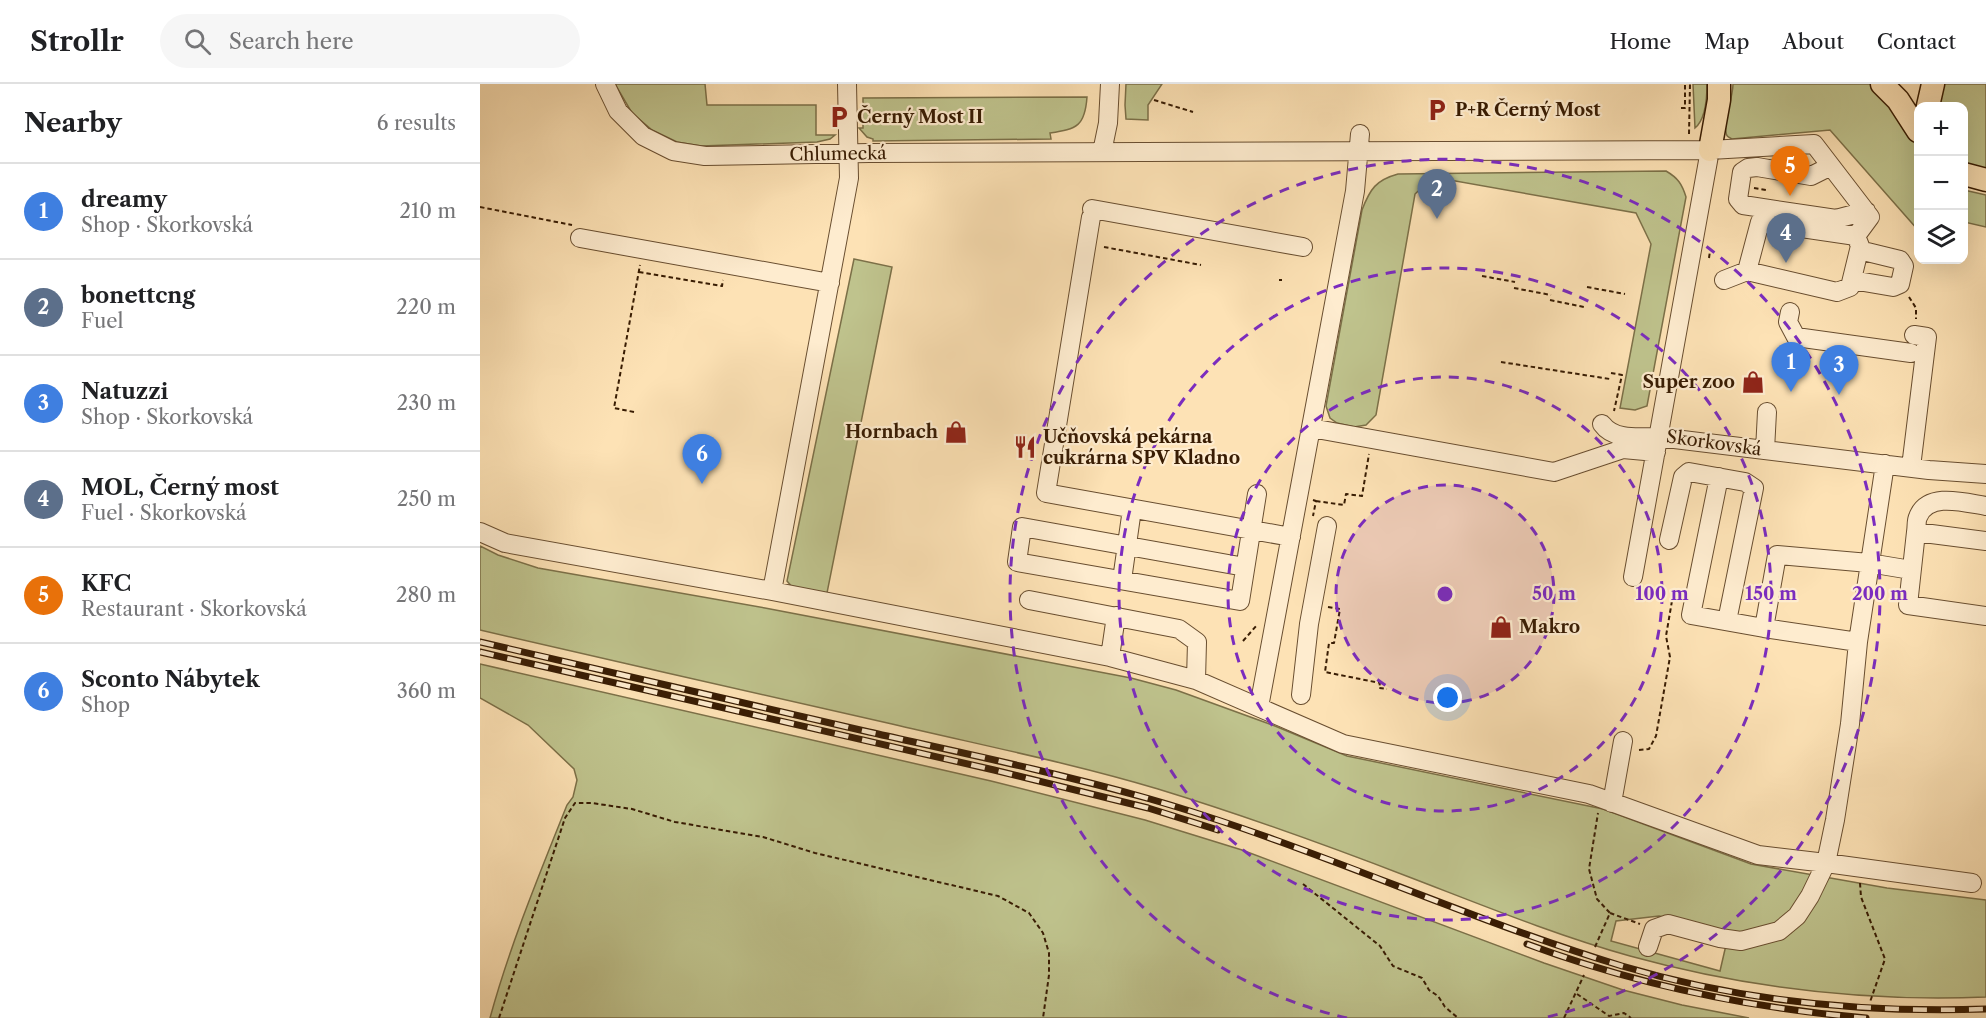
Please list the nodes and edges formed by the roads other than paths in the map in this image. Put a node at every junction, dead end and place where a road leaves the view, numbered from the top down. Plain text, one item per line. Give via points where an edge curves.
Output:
1 (604, 84) edge
2 (847, 84) edge
3 (1110, 84) edge
4 (1719, 84) edge
5 (1882, 84) edge
6 (1933, 84) edge
7 (1929, 102) edge
8 (1914, 124) edge
9 (1359, 143) junction
10 (1710, 150) junction
11 (1102, 152) junction
12 (849, 153) junction
13 (1829, 167) junction
14 (1968, 175) edge
15 (1986, 180) edge
16 (1866, 211) junction
17 (578, 232) road end
18 (1858, 243) junction
19 (1303, 247) dead end
20 (1747, 272) junction
21 (1724, 280) dead end
22 (1852, 280) junction
23 (830, 283) junction
24 (1790, 312) dead end
25 (1767, 412) dead end
26 (1311, 428) junction
27 (1657, 445) junction
28 (1765, 450) junction
29 (1596, 459) junction
30 (1885, 464) junction
31 (1911, 467) junction
32 (1986, 474) edge
33 (1719, 477) junction
34 (1257, 494) dead end
35 (1986, 506) edge
36 (1132, 508) junction
37 (1327, 526) dead end
38 (1251, 530) junction
39 (480, 532) edge
40 (1916, 532) junction
41 (1291, 537) junction
42 (1669, 540) dead end
43 (1986, 541) edge
44 (1126, 546) junction
45 (1869, 563) junction
46 (1245, 567) junction
47 (1911, 570) junction
48 (1633, 577) dead end
49 (1122, 580) junction
50 (772, 591) junction
51 (1029, 600) dead end
52 (1116, 616) junction
53 (1986, 616) edge
54 (1276, 618) junction
55 (1727, 621) junction
56 (1309, 624) junction
57 (1764, 628) junction
58 (1858, 642) junction
59 (1110, 657) junction
60 (1196, 680) junction
61 (1301, 695) dead end
62 (1259, 706) junction
63 (1631, 745) road end
64 (1612, 803) junction
65 (1826, 862) junction
66 (1972, 884) dead end
67 (1648, 947) dead end

1 - 12 street, Chlumecká via 626,121 643,136 672,151 705,156
2 - 12 street
3 - 11 street
4 - 10 main road
5 - 8 main road
6 - 7 main road
9 - 10 street, Chlumecká
9 - 11 street, Chlumecká
9 - 26 street via 1356,184
10 - 13 street, Chlumecká via 1814,144
10 - 27 street, Skorkovská
11 - 12 street, Chlumecká
12 - 23 street via 849,178
13 - 16 street
13 - 16 street via 1811,176 1748,168 1742,172 1738,199 1743,205 1836,219
14 - 15 main road
16 - 18 street via 1870,217
17 - 23 street
18 - 20 street via 1760,222
18 - 22 street
18 - 22 street via 1900,260 1904,266 1900,284 1893,287
19 - 36 street via 1092,213 1046,493
20 - 21 street
20 - 22 street via 1837,292 1850,287
23 - 50 street
24 - 31 street via 1788,322 1796,337 1927,337
25 - 28 street
26 - 29 street via 1375,447 1554,472
26 - 41 street
27 - 28 street, Skorkovská
27 - 29 street via 1623,449
27 - 29 street via 1606,430 1608,419
27 - 48 street
28 - 30 street, Skorkovská
30 - 31 street, Skorkovská
30 - 45 street
31 - 32 street, Skorkovská
33 - 42 street via 1689,472 1683,477
33 - 55 street via 1745,482 1754,488
33 - 55 street via 1691,615
34 - 38 street
35 - 40 street via 1939,500 1924,508
36 - 38 street
36 - 44 street
37 - 56 street
38 - 41 street
38 - 46 street
39 - 50 street via 505,543
40 - 43 street
40 - 47 street
41 - 54 street
44 - 46 street
44 - 49 street
44 - 49 street via 1022,527 1017,562
45 - 47 street
45 - 57 street via 1777,555
45 - 58 street
46 - 49 street via 1240,601
47 - 53 street via 1908,606
50 - 59 street
51 - 52 street
52 - 59 street
52 - 60 street via 1179,629 1197,642
54 - 56 street
54 - 62 street
55 - 57 street
56 - 61 street
57 - 58 street
58 - 65 street via 1850,724
59 - 60 street
60 - 62 street
62 - 64 street via 1343,744 1589,794
63 - 64 street
64 - 65 street via 1758,855
65 - 66 street
65 - 67 street via 1797,916 1779,931 1741,941 1668,924 1654,929

